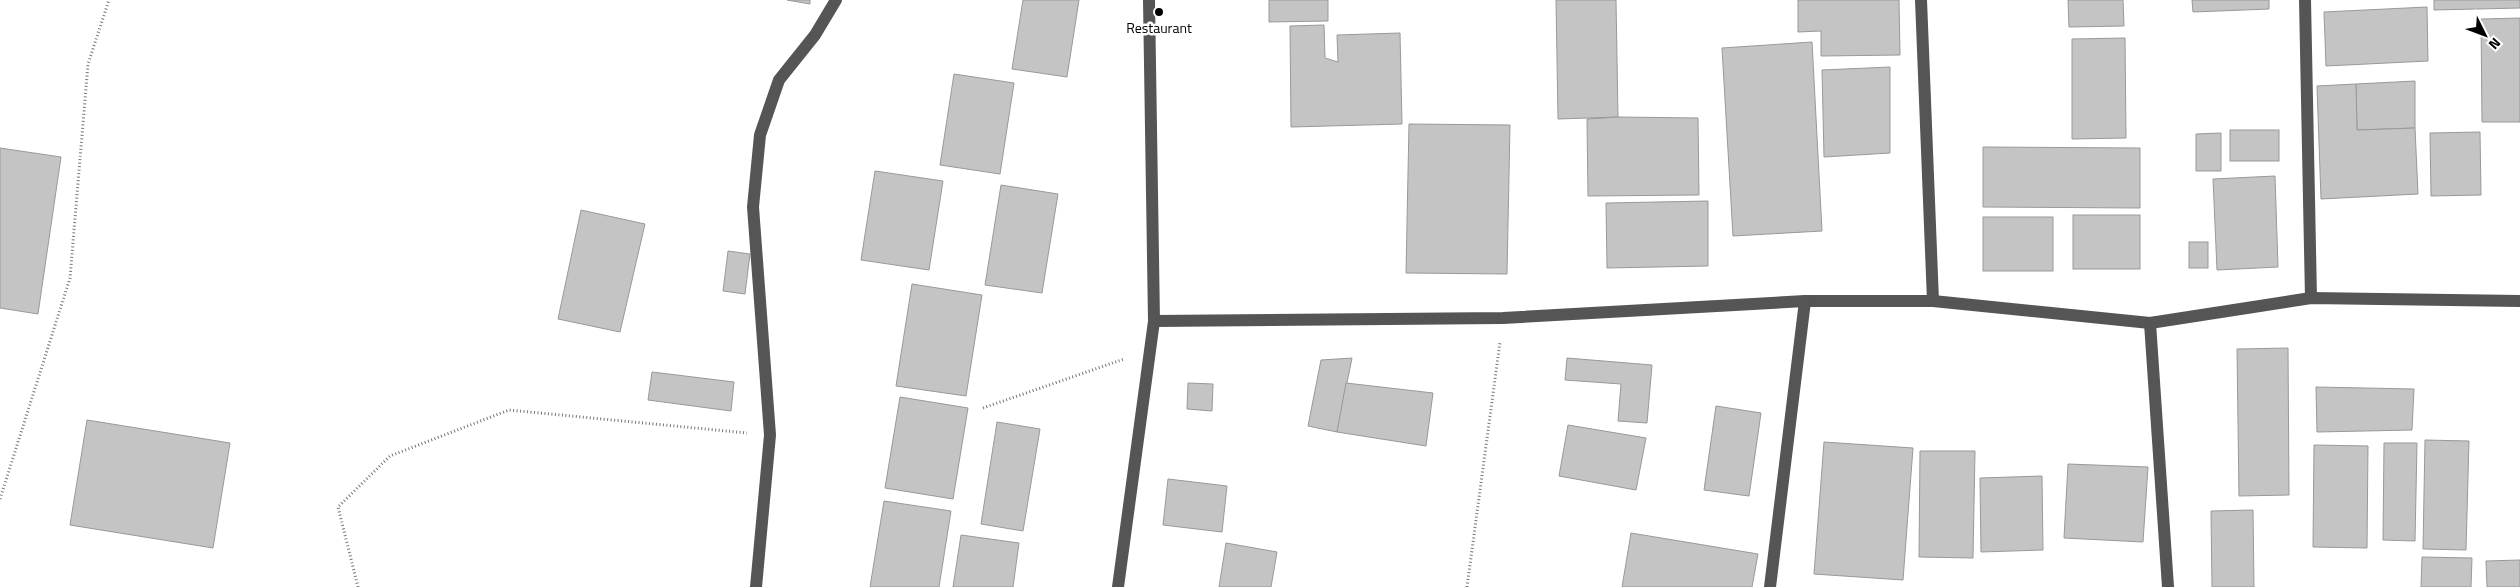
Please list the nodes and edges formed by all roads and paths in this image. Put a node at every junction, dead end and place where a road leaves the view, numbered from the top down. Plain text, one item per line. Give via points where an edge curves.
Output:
1 (109, 0) edge
2 (836, 0) edge
3 (1149, 0) edge
4 (1921, 0) edge
5 (2305, 0) edge
6 (2311, 298) junction
7 (1805, 301) junction
8 (1933, 301) junction
9 (2520, 301) edge
10 (1503, 318) junction
11 (1154, 321) junction
12 (2150, 323) junction
13 (1150, 350) junction
14 (983, 408) dead end
15 (770, 435) junction
16 (0, 499) edge
17 (358, 587) edge
18 (756, 587) edge
19 (1118, 587) edge
20 (1467, 587) edge
21 (1770, 587) edge
22 (2168, 587) edge

1 - 16 path via 88,64 70,278
2 - 15 street via 779,80 760,135 753,207
3 - 11 street
4 - 8 street
5 - 6 street
6 - 9 street
6 - 12 street
7 - 8 street
7 - 10 street
7 - 21 street
8 - 12 street
10 - 11 street
10 - 20 path
11 - 13 street
12 - 22 street
13 - 14 path
13 - 19 street
15 - 17 path via 509,410 390,456 338,507
15 - 18 street

